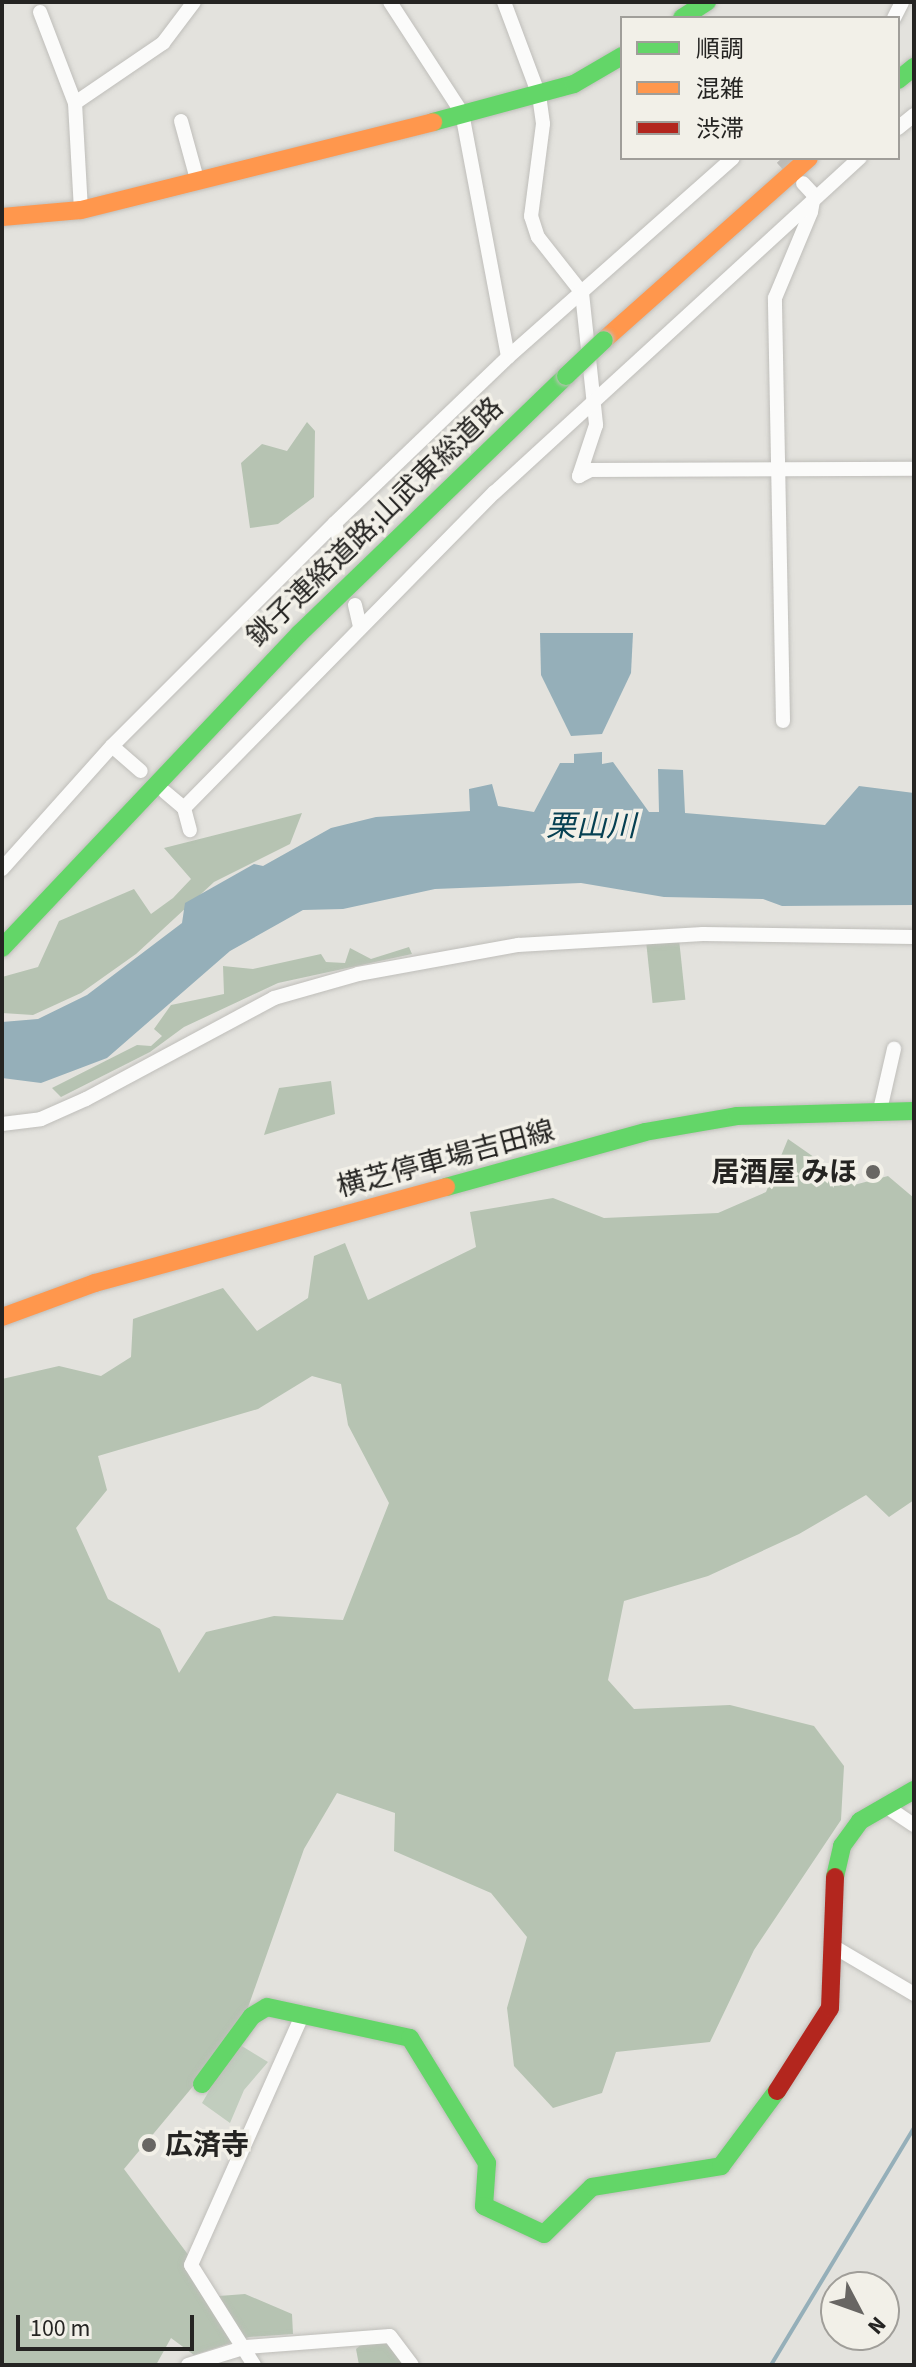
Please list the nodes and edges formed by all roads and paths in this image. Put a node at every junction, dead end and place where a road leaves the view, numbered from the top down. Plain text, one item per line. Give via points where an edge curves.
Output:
1 (194, 2) edge
2 (390, 2) edge
3 (504, 2) edge
4 (707, 2) edge
5 (40, 12) dead end
6 (685, 16) edge
7 (620, 57) edge
8 (539, 95) junction
9 (75, 103) junction
10 (462, 113) junction
11 (181, 121) dead end
12 (731, 160) edge
13 (807, 160) edge
14 (858, 160) edge
15 (197, 179) junction
16 (803, 183) tunnel mouth
17 (814, 195) junction
18 (81, 210) junction
19 (2, 217) edge
20 (582, 293) junction
21 (508, 357) junction
22 (590, 401) junction
23 (914, 469) edge
24 (778, 470) junction
25 (335, 523) junction
26 (344, 558) dead end
27 (355, 605) dead end
28 (360, 626) junction
29 (783, 721) dead end
30 (112, 746) junction
31 (141, 771) dead end
32 (165, 792) dead end
33 (184, 808) junction
34 (190, 830) dead end
35 (2, 869) edge
36 (914, 937) edge
37 (2, 948) edge
38 (894, 1049) dead end
39 (880, 1110) junction
40 (914, 1111) edge
41 (2, 1124) edge
42 (2, 1317) edge
43 (914, 1790) edge
44 (887, 1807) junction
45 (914, 1825) edge
46 (836, 1948) junction
47 (914, 1994) edge
48 (303, 2013) junction
49 (202, 2084) dead end
50 (246, 2347) junction
51 (188, 2365) edge
52 (254, 2365) edge
53 (412, 2365) edge

1 - 9 street via 163,43
2 - 10 street
3 - 8 street
4 - 6 main road
5 - 9 street
7 - 8 main road via 574,84
8 - 10 main road
8 - 20 street via 543,124 531,216 538,237
9 - 18 street
10 - 15 main road
10 - 21 street
11 - 15 street
12 - 20 street
13 - 37 main road, 銚子連絡道路;山武東総道路, bridge via 604,340 321,612
14 - 17 street
15 - 18 main road
16 - 17 street
17 - 22 street
17 - 24 street via 775,298
18 - 19 main road
20 - 21 street
20 - 22 street
21 - 25 street
22 - 24 street via 596,425 579,476 591,470
22 - 28 street
23 - 24 street
24 - 29 street
25 - 26 street
25 - 30 street
27 - 28 street
28 - 33 street
30 - 31 street
30 - 35 street
32 - 33 street
33 - 34 street
36 - 41 street via 703,934 518,945 358,974 235,1015 133,1076 41,1119
38 - 39 street
39 - 40 main road, 横芝停車場吉田線
39 - 42 main road, 横芝停車場吉田線 via 737,1116 645,1132 95,1283
43 - 44 main road
44 - 45 street
44 - 46 main road via 860,1821 842,1846 834,1886
46 - 47 street
46 - 48 main road via 823,2025 754,2115 731,2158 721,2166 592,2187 544,2234 484,2206 487,2163 410,2038
48 - 49 main road via 267,2007 252,2016
48 - 50 street via 191,2265
50 - 51 street
50 - 52 street
50 - 53 street via 390,2336

